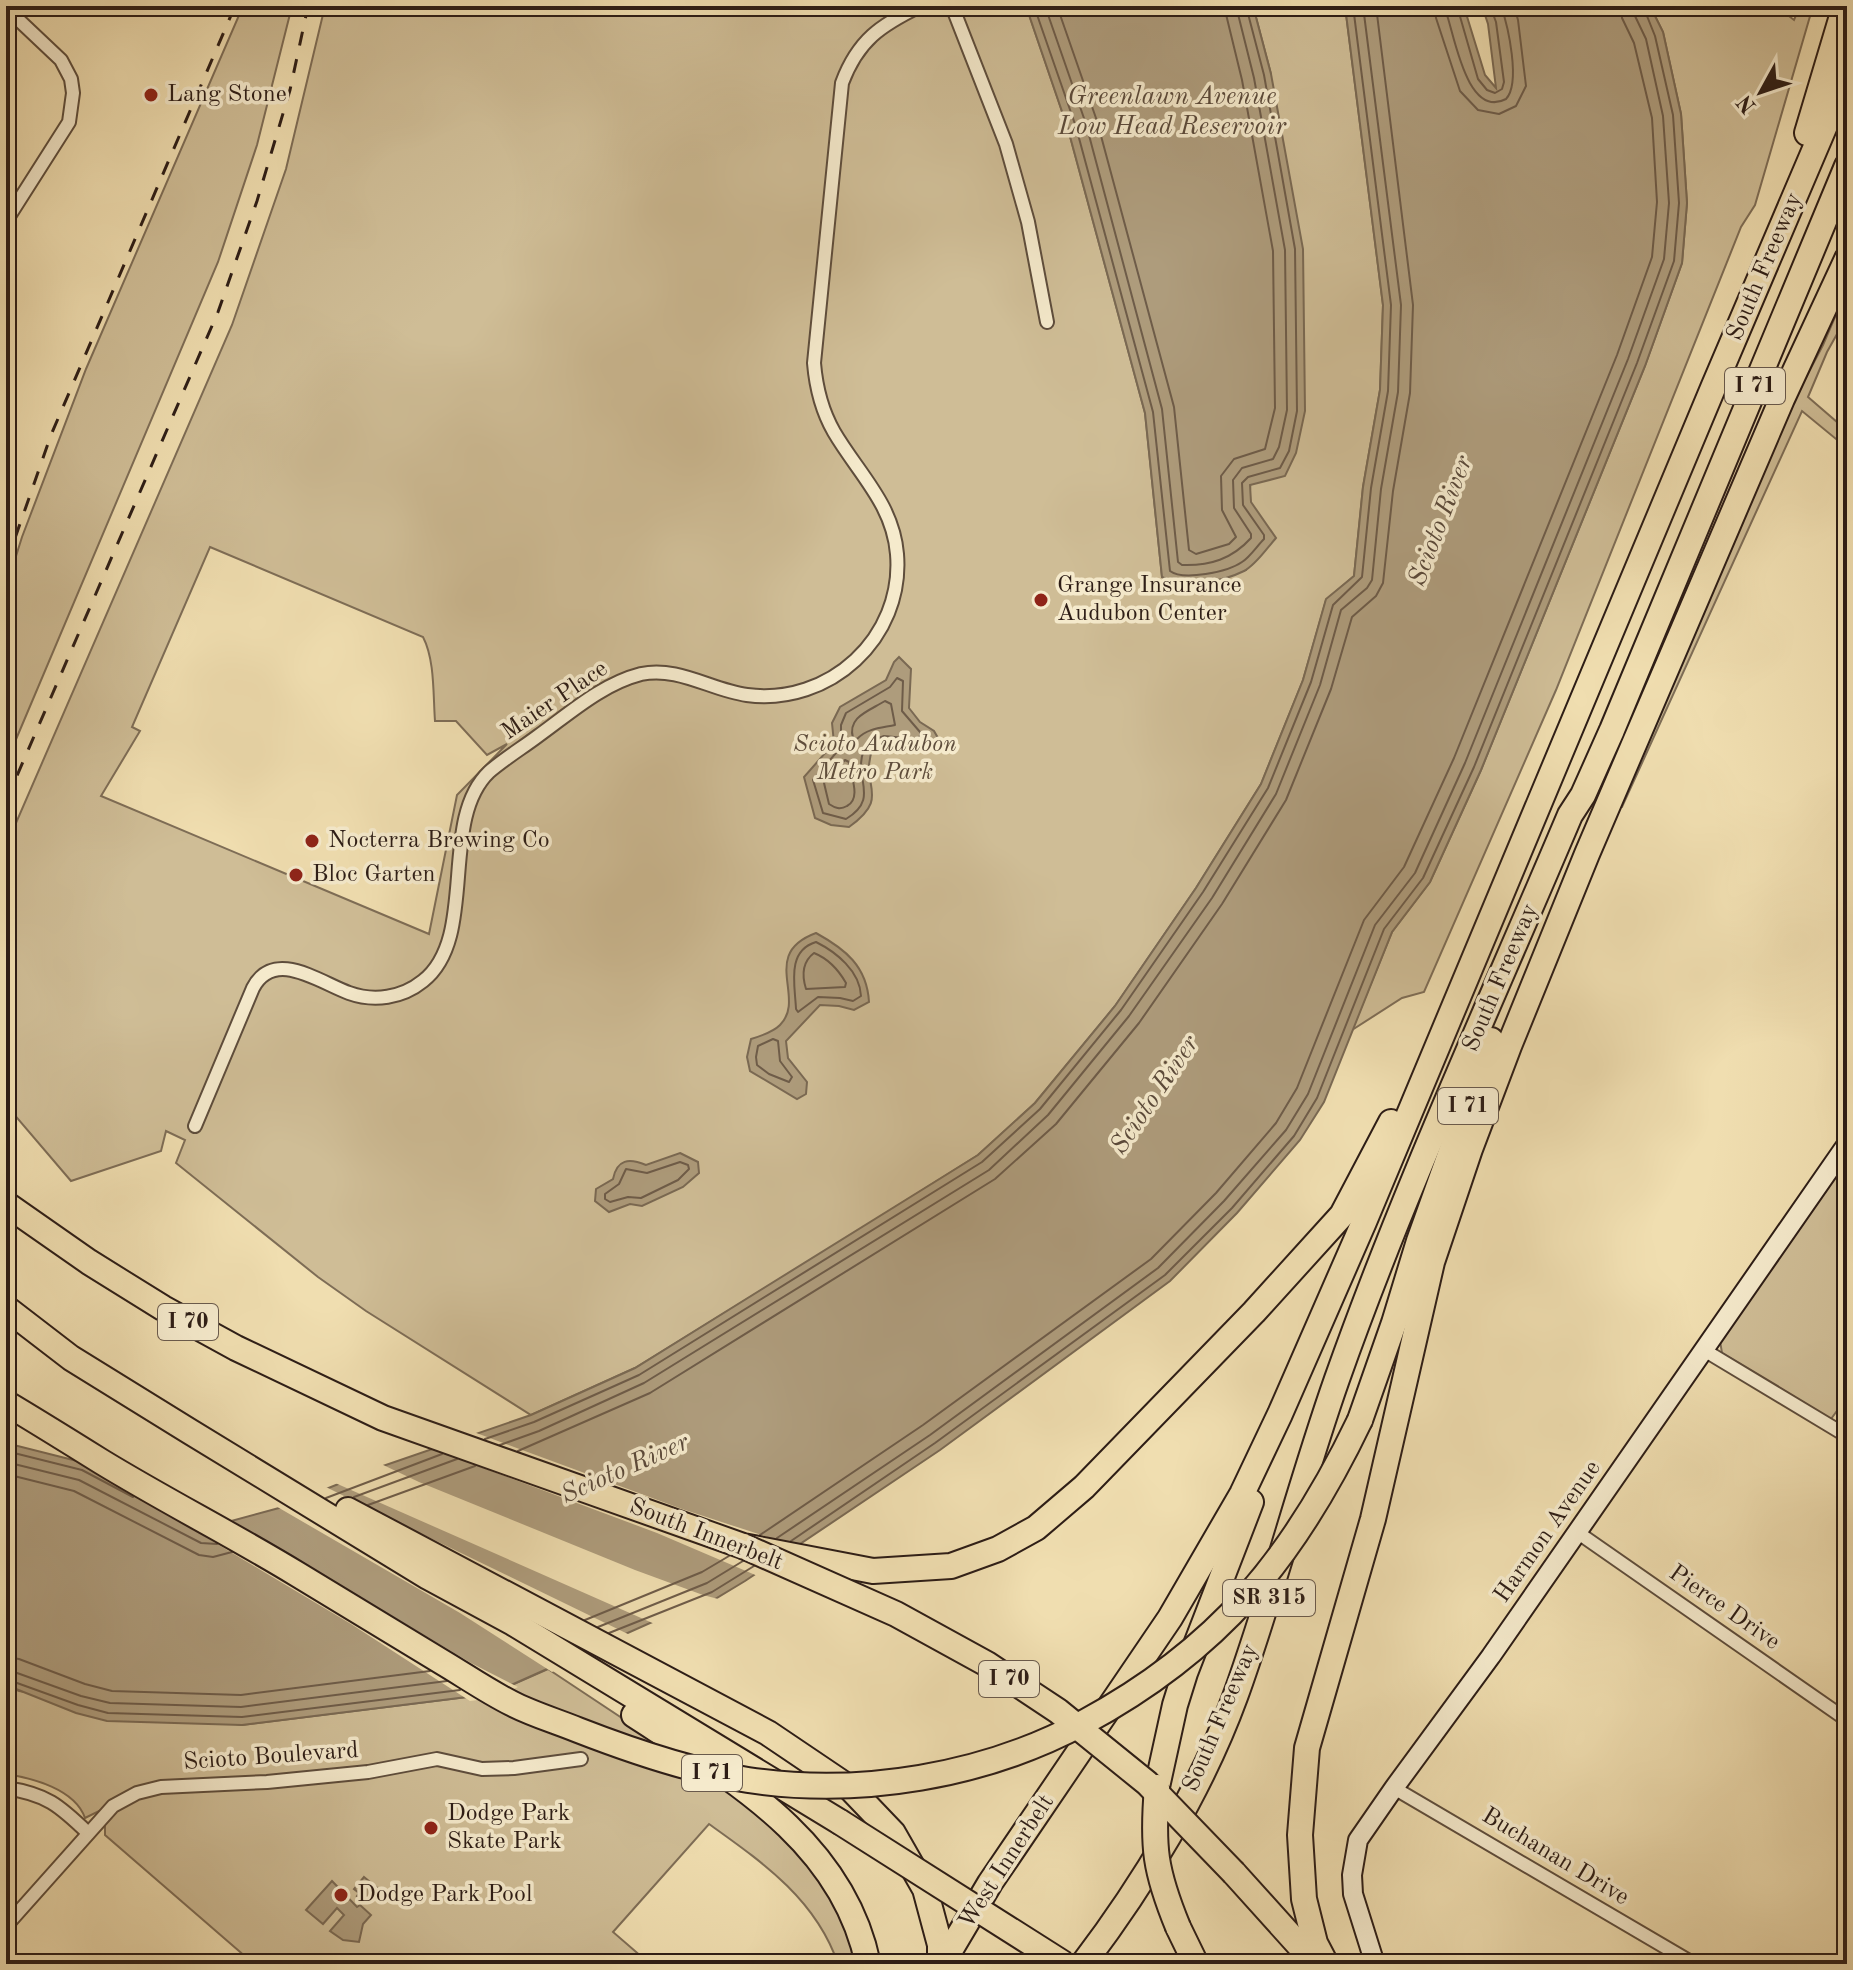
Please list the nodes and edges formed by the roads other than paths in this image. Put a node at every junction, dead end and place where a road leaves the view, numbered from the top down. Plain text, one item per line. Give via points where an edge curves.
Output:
1 (920, 6) edge
2 (952, 6) edge
3 (1845, 6) edge
4 (6, 8) edge
5 (1847, 74) edge
6 (1847, 166) edge
7 (1847, 174) edge
8 (6, 221) edge
9 (1847, 259) edge
10 (1746, 310) junction
11 (1047, 322) dead end
12 (1782, 399) junction
13 (1583, 795) junction
14 (1482, 941) junction
15 (195, 1126) dead end
16 (1847, 1144) edge
17 (6, 1204) edge
18 (6, 1308) edge
19 (1704, 1350) junction
20 (1301, 1369) junction
21 (6, 1403) edge
22 (1847, 1436) edge
23 (218, 1449) junction
24 (1577, 1532) junction
25 (743, 1546) junction
26 (482, 1607) junction
27 (1847, 1720) edge
28 (581, 1759) dead end
29 (1075, 1761) joint
30 (6, 1788) edge
31 (1394, 1788) junction
32 (88, 1833) junction
33 (10, 1921) edge
34 (1670, 1950) junction
35 (941, 1958) edge
36 (868, 1964) edge
37 (1064, 1964) edge
38 (1083, 1964) edge
39 (1196, 1964) edge
40 (1316, 1964) edge
41 (1326, 1964) edge
42 (1375, 1964) edge
43 (1662, 1964) edge
44 (1694, 1964) edge

1 - 15 street, Maier Place via 872,34 854,55 842,83 815,350 826,415 881,501 895,534 896,584 879,635 840,673 794,693 744,694 683,676 644,673 616,682 562,719 490,772 477,788 466,823 450,935 430,975 409,990 383,998 350,993 288,969 271,969 258,979 248,999
2 - 11 street via 1006,144
3 - 10 highway
4 - 8 street via 61,60 73,93 69,122
5 - 10 highway, South Freeway / I 71
6 - 13 highway, South Freeway / I 71
7 - 12 highway
9 - 12 highway
10 - 14 highway, South Freeway / I 71
12 - 41 highway via 1509,1046 1432,1262 1373,1519 1307,1748 1300,1835 1304,1899
13 - 21 highway, I 71, bridge via 1579,820 1490,1043 1360,1420 1316,1506 1268,1575 1186,1657 1134,1695 1058,1736 926,1776 824,1785 747,1780 612,1743 511,1703
13 - 38 highway, South Freeway / SR 315 via 1564,829 1374,1282 1314,1446 1281,1562 1229,1711 1179,1816 1114,1924
14 - 20 highway, South Freeway / SR 315
14 - 25 highway, I 71, bridge via 1342,1215 1182,1388 1056,1513 998,1549 951,1566 873,1571
16 - 19 main road, Harmon Avenue
17 - 25 highway, South Innerbelt / I 70 via 163,1308 383,1418
18 - 23 highway via 71,1358
19 - 22 street
19 - 24 main road, Harmon Avenue
20 - 29 highway, South Freeway / SR 315 via 1242,1494
20 - 39 highway, bridge via 1185,1673 1157,1787 1154,1827 1162,1887
23 - 26 highway
23 - 35 highway via 344,1508 768,1733 851,1789 893,1833 911,1862 925,1889
24 - 27 street, Pierce Drive
24 - 31 main road, Harmon Avenue
25 - 40 highway, South Innerbelt / I 70, bridge via 896,1614 1058,1711 1147,1783
26 - 36 highway via 505,1631 704,1761 782,1819 832,1876 856,1924
26 - 37 highway, bridge
28 - 32 street, Scioto Boulevard via 482,1769 437,1759 368,1772 161,1787 117,1803
29 - 35 highway, West Innerbelt / SR 315
30 - 32 street via 47,1798
31 - 34 street, Buchanan Drive
31 - 42 main road, Harmon Avenue via 1358,1840 1352,1875 1357,1912
32 - 33 street, Scioto Boulevard
34 - 43 street
34 - 44 street, Buchanan Drive

